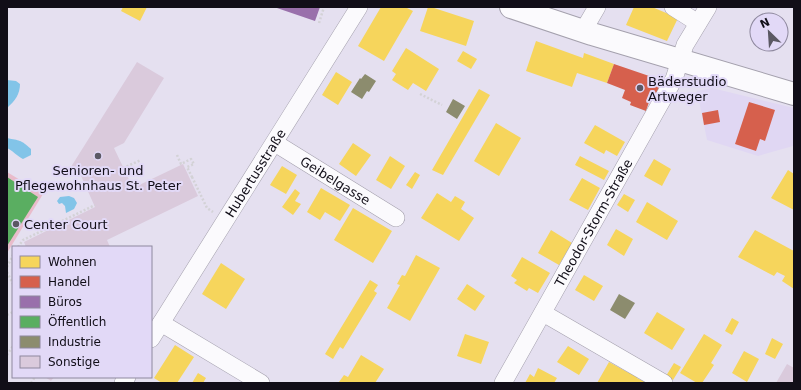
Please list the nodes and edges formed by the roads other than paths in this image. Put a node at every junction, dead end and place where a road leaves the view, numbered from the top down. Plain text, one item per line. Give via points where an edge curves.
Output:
1 (359, 7) edge
2 (511, 7) edge
3 (597, 7) edge
4 (673, 7) edge
5 (708, 7) edge
6 (698, 23) junction
7 (583, 31) junction
8 (680, 60) junction
9 (794, 94) edge
10 (274, 143) junction
11 (396, 218) dead end
12 (543, 314) junction
13 (161, 323) junction
14 (152, 337) edge
15 (261, 383) edge
16 (503, 383) edge
17 (664, 383) edge

1 - 10 street, Hubertusstraße
2 - 7 main road
3 - 7 street
4 - 6 street
5 - 6 street, Theodor-Storm-Straße
6 - 8 street, Theodor-Storm-Straße
7 - 8 main road
8 - 9 main road
8 - 12 street, Theodor-Storm-Straße via 674,79
10 - 11 street, Geibelgasse
10 - 13 street, Hubertusstraße
12 - 16 street, Theodor-Storm-Straße
12 - 17 street
13 - 14 street, Hubertusstraße
13 - 15 street

